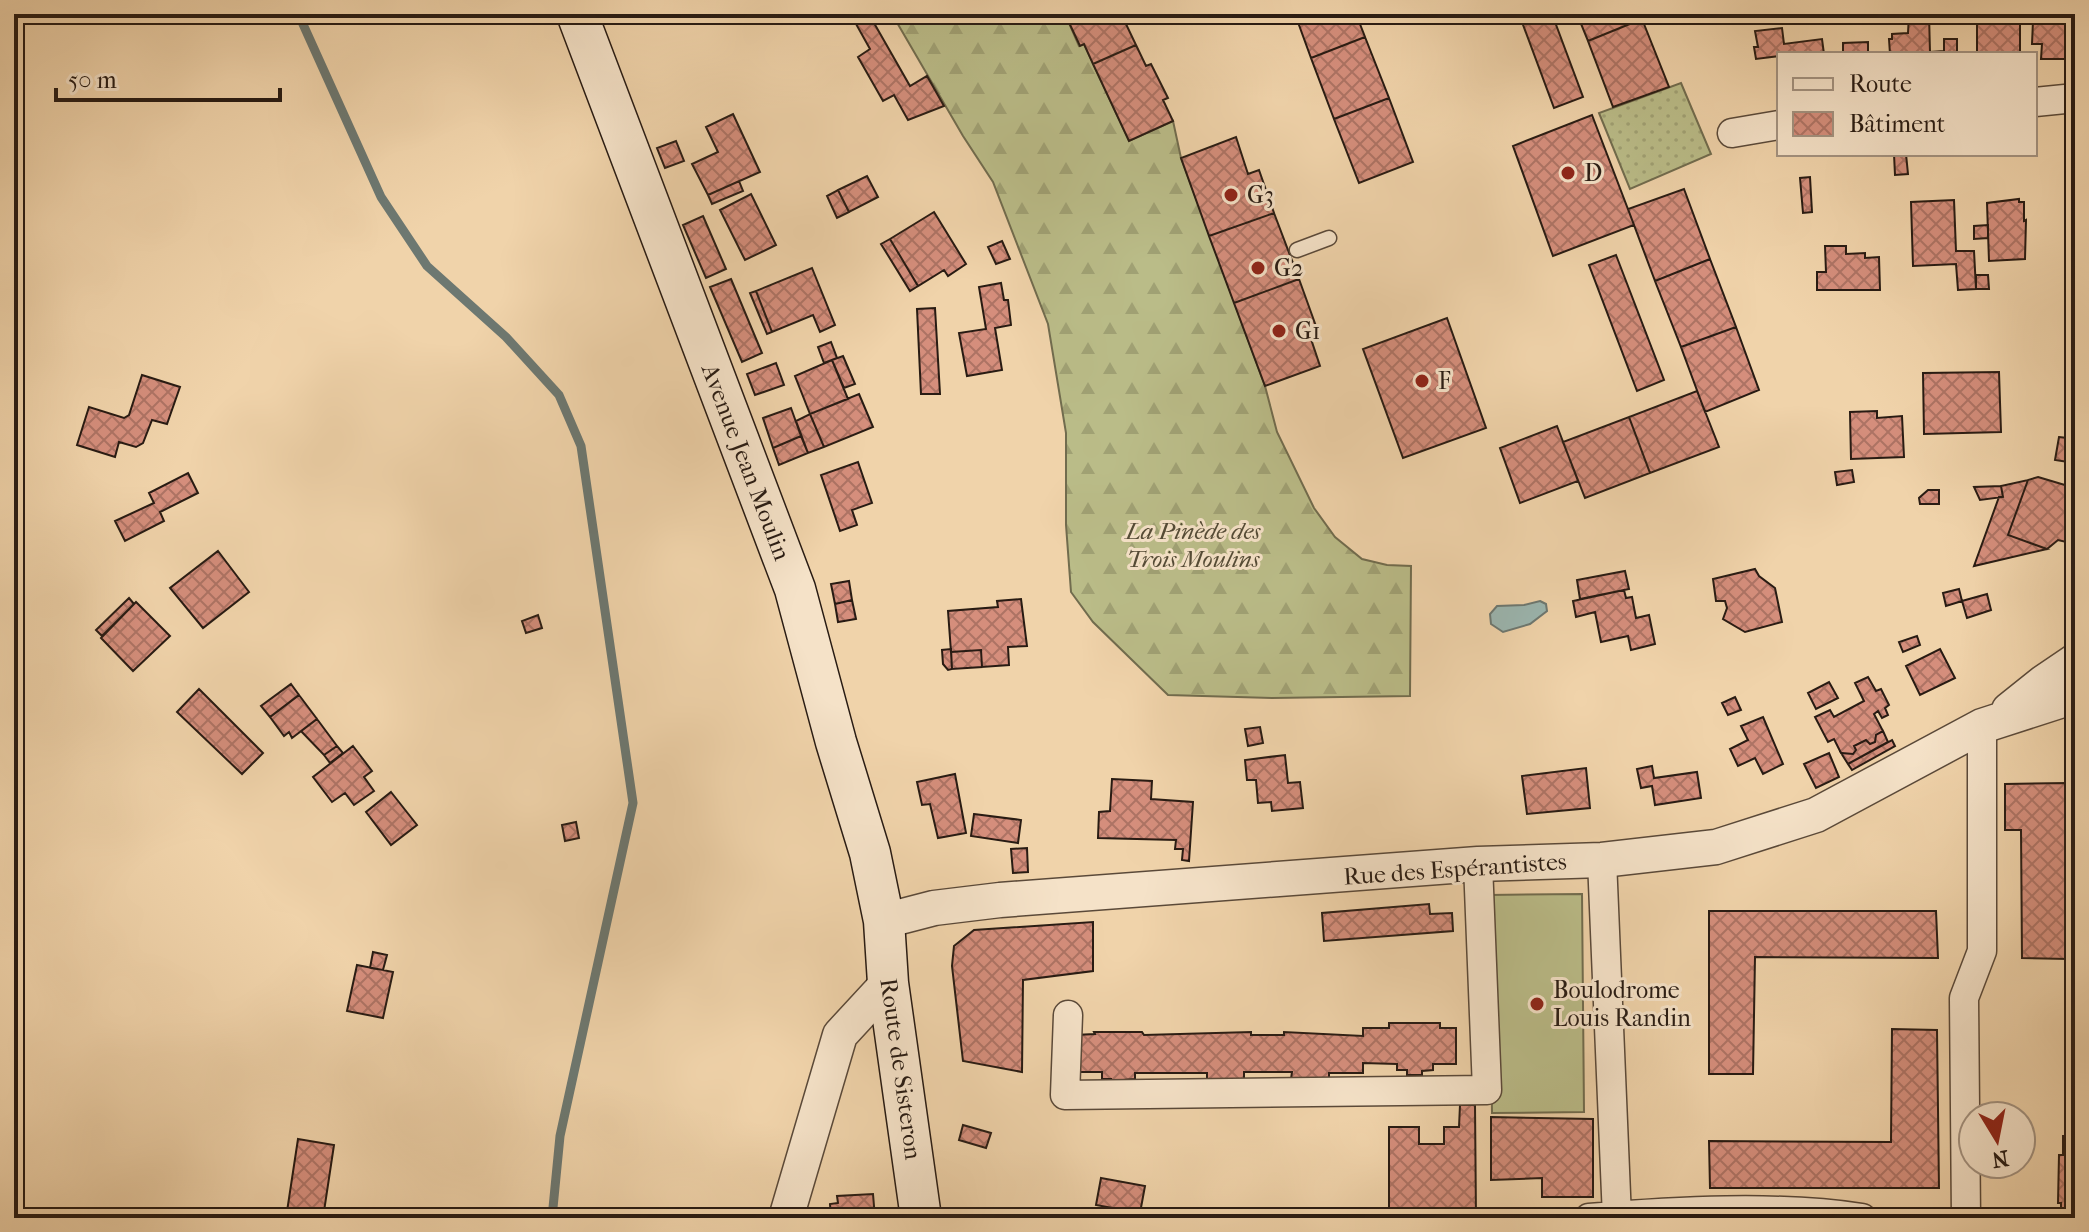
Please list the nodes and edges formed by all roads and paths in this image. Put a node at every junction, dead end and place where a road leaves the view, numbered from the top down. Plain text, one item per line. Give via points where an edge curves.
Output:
1 (577, 14) edge
2 (2075, 98) edge
3 (2037, 102) edge
4 (1777, 125) edge
5 (1732, 133) dead end
6 (1329, 238) dead end
7 (1297, 250) dead end
8 (2075, 661) edge
9 (2075, 696) edge
10 (1991, 722) junction
11 (1602, 860) junction
12 (1478, 864) junction
13 (884, 921) junction
14 (888, 983) junction
15 (1068, 1015) dead end
16 (1607, 1217) edge
17 (786, 1218) edge
18 (921, 1218) edge
19 (1862, 1218) edge
20 (1966, 1218) edge

1 - 13 main road, Avenue Jean Moulin via 795,589 870,853
2 - 3 street
4 - 5 street
6 - 7 lane
8 - 10 street, Rue des Espérantistes
9 - 10 street, Rue des Espérantistes
10 - 11 street, Rue des Espérantistes via 1816,815 1716,847
10 - 20 street via 1982,951 1964,998
11 - 12 street, Rue des Espérantistes
11 - 16 street
12 - 13 street, Rue des Espérantistes via 1000,900
12 - 15 street via 1487,1090 1065,1095
13 - 14 main road, Route de Sisteron
14 - 17 street via 840,1035
14 - 18 main road, Route de Sisteron
16 - 19 street via 1738,1212

